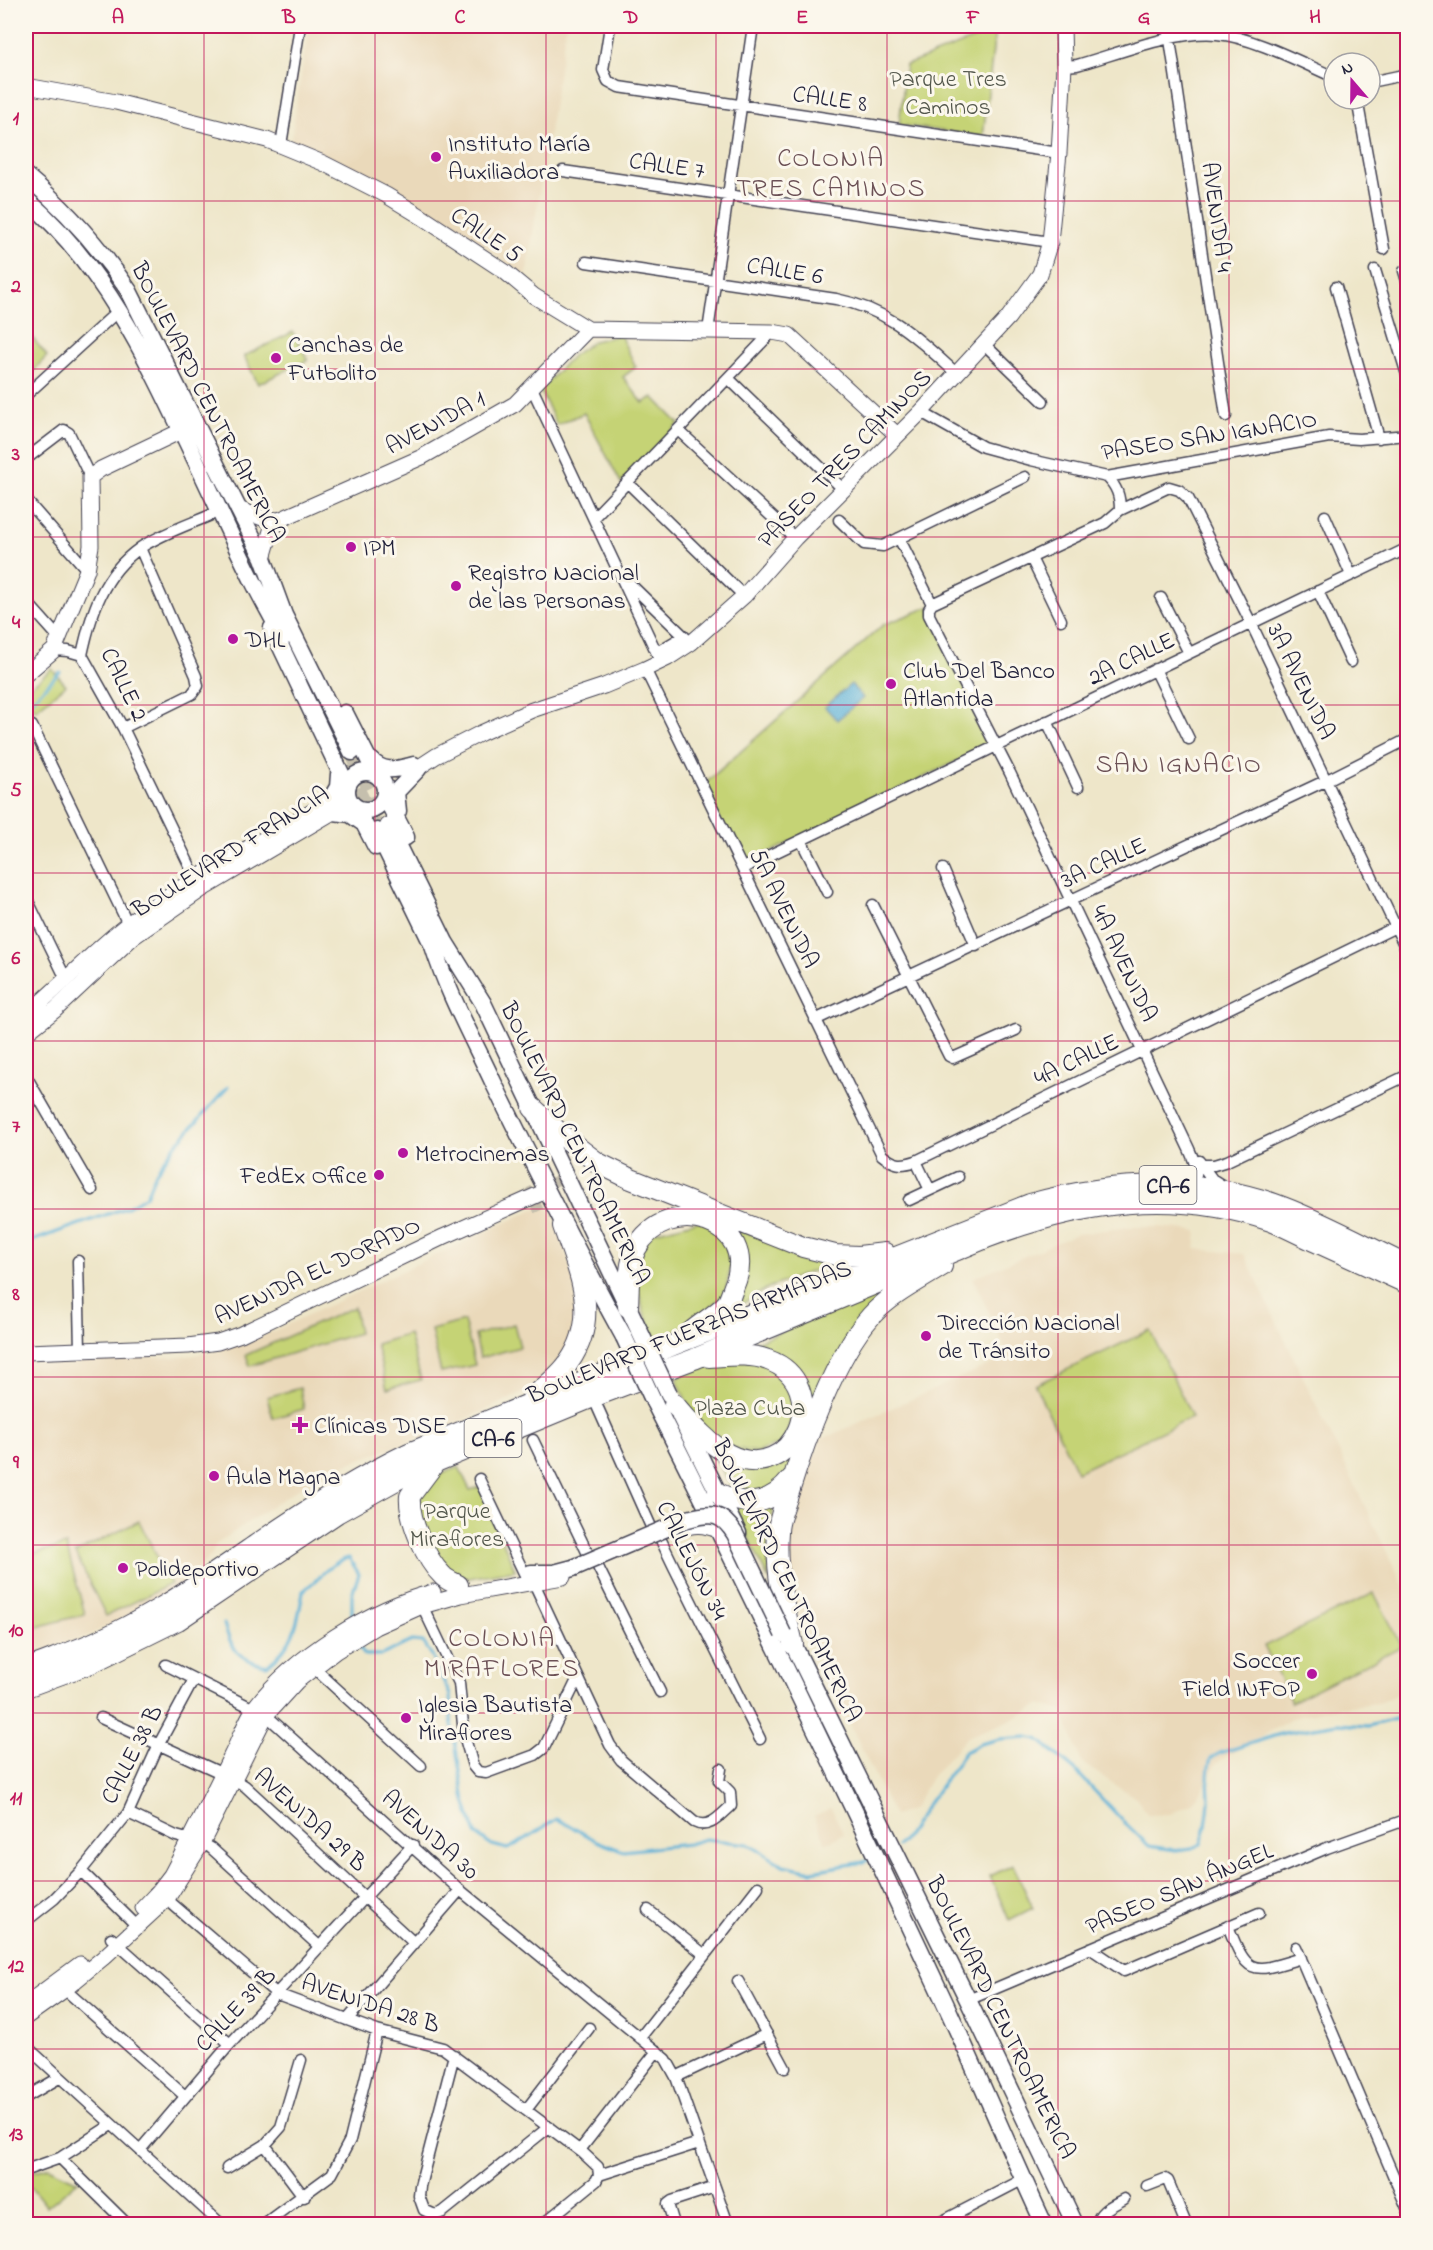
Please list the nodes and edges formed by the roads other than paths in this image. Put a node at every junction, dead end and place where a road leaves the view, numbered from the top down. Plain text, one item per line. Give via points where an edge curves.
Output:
1 (300, 26) edge
2 (610, 26) edge
3 (752, 26) edge
4 (817, 26) edge
5 (1063, 26) edge
6 (1168, 26) edge
7 (1170, 38) junction
8 (1064, 66) junction
9 (1322, 72) edge
10 (1407, 74) edge
11 (1382, 79) edge
12 (26, 86) edge
13 (741, 106) junction
14 (1359, 111) edge
15 (281, 145) junction
16 (1059, 153) junction
17 (563, 171) dead end
18 (26, 176) edge
19 (728, 195) junction
20 (26, 199) edge
21 (1050, 242) junction
22 (1384, 249) dead end
23 (586, 262) dead end
24 (1375, 270) dead end
25 (1404, 271) dead end
26 (715, 280) junction
27 (1407, 284) edge
28 (1336, 287) dead end
29 (118, 311) junction
30 (588, 329) junction
31 (708, 331) junction
32 (772, 332) junction
33 (984, 344) junction
34 (956, 374) junction
35 (728, 378) junction
36 (1407, 378) edge
37 (532, 388) junction
38 (26, 395) edge
39 (1043, 401) dead end
40 (921, 412) junction
41 (1226, 416) dead end
42 (678, 430) junction
43 (181, 431) junction
44 (897, 435) junction
45 (1407, 435) edge
46 (1379, 438) junction
47 (26, 459) edge
48 (90, 477) junction
49 (1025, 477) dead end
50 (1107, 477) junction
51 (627, 482) junction
52 (843, 489) junction
53 (26, 500) edge
54 (238, 509) junction
55 (1120, 510) junction
56 (220, 511) junction
57 (1325, 516) dead end
58 (594, 517) junction
59 (279, 520) junction
60 (839, 520) dead end
61 (795, 538) junction
62 (899, 538) junction
63 (140, 548) junction
64 (1407, 548) edge
65 (263, 558) junction
66 (1030, 558) junction
67 (87, 570) junction
68 (621, 575) junction
69 (1351, 575) junction
70 (1318, 591) junction
71 (744, 596) junction
72 (1161, 598) dead end
73 (26, 601) edge
74 (932, 604) junction
75 (1061, 620) dead end
76 (1251, 623) junction
77 (688, 639) junction
78 (57, 644) junction
79 (1189, 653) junction
80 (82, 655) junction
81 (659, 657) junction
82 (1352, 662) dead end
83 (645, 669) junction
84 (1155, 669) junction
85 (26, 674) edge
86 (1047, 721) junction
87 (32, 726) dead end
88 (123, 728) junction
89 (1189, 739) dead end
90 (1407, 739) edge
91 (995, 746) junction
92 (349, 758) junction
93 (416, 767) junction
94 (1327, 780) junction
95 (381, 784) junction
96 (1078, 788) dead end
97 (350, 797) junction
98 (331, 807) junction
99 (376, 827) junction
100 (407, 840) junction
101 (801, 840) junction
102 (743, 868) junction
103 (943, 869) dead end
104 (199, 884) junction
105 (827, 892) dead end
106 (26, 897) edge
107 (1072, 901) junction
108 (873, 905) dead end
109 (1407, 921) edge
110 (128, 924) junction
111 (1395, 927) junction
112 (976, 946) junction
113 (1407, 953) edge
114 (455, 959) junction
115 (909, 976) junction
116 (65, 977) junction
117 (26, 1015) edge
118 (815, 1020) junction
119 (1016, 1030) dead end
120 (26, 1033) edge
121 (1143, 1050) junction
122 (1407, 1075) edge
123 (26, 1076) edge
124 (534, 1108) junction
125 (1189, 1149) junction
126 (916, 1161) junction
127 (891, 1163) joint
128 (1202, 1165) junction
129 (958, 1177) dead end
130 (1173, 1185) junction
131 (92, 1190) dead end
132 (930, 1190) junction
133 (546, 1191) junction
134 (1232, 1192) junction
135 (909, 1200) dead end
136 (563, 1226) junction
137 (986, 1238) junction
138 (923, 1246) junction
139 (78, 1261) dead end
140 (1407, 1266) edge
141 (1407, 1284) edge
142 (628, 1307) junction
143 (631, 1334) junction
144 (676, 1344) junction
145 (80, 1350) junction
146 (26, 1352) edge
147 (694, 1359) junction
148 (593, 1397) junction
149 (671, 1399) junction
150 (520, 1408) junction
151 (533, 1440) dead end
152 (437, 1461) junction
153 (794, 1476) junction
154 (479, 1479) dead end
155 (712, 1499) junction
156 (719, 1530) junction
157 (656, 1534) junction
158 (593, 1561) junction
159 (530, 1577) junction
160 (460, 1590) junction
161 (420, 1601) junction
162 (348, 1636) junction
163 (788, 1639) junction
164 (166, 1665) dead end
165 (28, 1667) edge
166 (314, 1668) junction
167 (194, 1678) junction
168 (578, 1678) junction
169 (26, 1687) edge
170 (660, 1692) dead end
171 (260, 1712) junction
172 (101, 1718) dead end
173 (760, 1739) dead end
174 (159, 1744) junction
175 (421, 1766) dead end
176 (721, 1769) dead end
177 (228, 1776) junction
178 (128, 1813) junction
179 (1407, 1819) edge
180 (196, 1841) junction
181 (413, 1845) junction
182 (81, 1871) junction
183 (758, 1887) dead end
184 (460, 1890) junction
185 (163, 1896) junction
186 (366, 1897) junction
187 (648, 1910) dead end
188 (1259, 1913) dead end
189 (26, 1921) edge
190 (134, 1923) junction
191 (1228, 1926) junction
192 (115, 1941) junction
193 (413, 1942) junction
194 (320, 1947) junction
195 (1296, 1947) dead end
196 (1090, 1948) junction
197 (705, 1955) junction
198 (1301, 1958) junction
199 (738, 1981) dead end
200 (61, 1986) junction
201 (277, 1994) junction
202 (968, 2000) junction
203 (26, 2004) edge
204 (26, 2017) edge
205 (347, 2020) junction
206 (589, 2028) dead end
207 (377, 2031) junction
208 (767, 2034) junction
209 (640, 2038) junction
210 (230, 2044) junction
211 (26, 2046) edge
212 (657, 2051) junction
213 (454, 2055) junction
214 (301, 2060) dead end
215 (785, 2068) dead end
216 (676, 2077) junction
217 (59, 2078) junction
218 (185, 2096) junction
219 (26, 2097) edge
220 (526, 2110) junction
221 (111, 2126) junction
222 (549, 2127) junction
223 (699, 2144) junction
224 (265, 2145) junction
225 (140, 2150) junction
226 (580, 2150) junction
227 (1011, 2151) junction
228 (60, 2158) junction
229 (227, 2168) dead end
230 (26, 2170) edge
231 (599, 2175) junction
232 (1024, 2179) junction
233 (1147, 2186) dead end
234 (715, 2187) junction
235 (304, 2197) junction
236 (1124, 2199) dead end
237 (1407, 2210) edge
238 (127, 2224) edge
239 (221, 2224) edge
240 (264, 2224) edge
241 (543, 2224) edge
242 (674, 2224) edge
243 (728, 2224) edge
244 (937, 2224) edge
245 (1044, 2224) edge
246 (1050, 2224) edge
247 (1075, 2224) edge
248 (1098, 2224) edge
249 (1186, 2224) edge

1 - 15 street
2 - 13 street, CALLE 8 via 603,70 608,81 619,87
3 - 4 street
3 - 13 street
5 - 8 street, PASEO TRES CAMINOS
6 - 7 street, AVENIDA 4
7 - 8 street
7 - 9 street via 1220,34 1262,46
7 - 41 street, AVENIDA 4
8 - 16 street, PASEO TRES CAMINOS
10 - 11 street
12 - 15 street, CALLE 5 via 116,102
13 - 16 street, CALLE 8
13 - 19 street
14 - 22 street
15 - 30 street, CALLE 5 via 386,195
16 - 21 street, PASEO TRES CAMINOS
17 - 19 street, CALLE 7
18 - 54 main road, BOULEVARD CENTROAMERICA via 51,196 102,251 129,291
19 - 21 street, CALLE 7
19 - 26 street
20 - 29 main road, BOULEVARD CENTROAMERICA via 76,249
21 - 33 street, PASEO TRES CAMINOS via 1040,274
23 - 26 street, CALLE 6
24 - 36 street
25 - 27 street
26 - 31 street
26 - 34 street, CALLE 6 via 867,307 897,323
28 - 46 street
29 - 38 street
29 - 43 main road, BOULEVARD CENTROAMERICA via 145,355
30 - 31 street
30 - 37 street, AVENIDA 1
31 - 32 street
32 - 35 street
32 - 44 street via 789,335
33 - 34 street, PASEO TRES CAMINOS
33 - 39 street
34 - 40 street, PASEO TRES CAMINOS
35 - 42 street
35 - 52 street
37 - 58 street
37 - 59 street, AVENIDA 1 via 515,404 422,457
40 - 44 street, PASEO TRES CAMINOS
40 - 50 street, PASEO SAN IGNACIO via 984,447
42 - 51 street
42 - 61 street
43 - 48 street
43 - 56 main road, BOULEVARD CENTROAMERICA
44 - 52 street, PASEO TRES CAMINOS
45 - 46 street, PASEO SAN IGNACIO
46 - 50 street, PASEO SAN IGNACIO via 1329,437
47 - 48 street via 64,430
48 - 67 street via 91,546
49 - 62 street
50 - 55 street via 1118,492
51 - 58 street
51 - 71 street
52 - 61 street, PASEO TRES CAMINOS
53 - 67 street
54 - 59 street
54 - 65 main road, BOULEVARD CENTROAMERICA
55 - 66 street via 1105,524
55 - 76 street, 3A AVENIDA via 1169,488 1179,490 1188,498
56 - 63 street, CALLE 2
56 - 92 main road, BOULEVARD CENTROAMERICA via 255,585
57 - 69 street
58 - 68 street
59 - 65 street
60 - 62 street via 859,541 870,546 883,546
61 - 71 street, PASEO TRES CAMINOS
62 - 74 street, 4A AVENIDA
63 - 80 street, CALLE 2 via 115,571 102,591
63 - 88 street via 198,686 192,694
64 - 69 street, 2A CALLE
65 - 92 main road, BOULEVARD CENTROAMERICA via 284,615
66 - 74 street
66 - 75 street
67 - 78 street
68 - 77 street
68 - 81 street
69 - 70 street, 2A CALLE
70 - 76 street, 2A CALLE
70 - 82 street
71 - 77 street, PASEO TRES CAMINOS
72 - 79 street
73 - 78 street
74 - 91 street, 4A AVENIDA via 929,615
76 - 79 street, 2A CALLE
76 - 94 street, 3A AVENIDA
77 - 81 street, PASEO TRES CAMINOS
78 - 80 street
78 - 85 street
79 - 84 street, 2A CALLE
80 - 88 street, CALLE 2
81 - 83 street, PASEO TRES CAMINOS
83 - 93 street, PASEO TRES CAMINOS via 532,710
83 - 102 street, 5A AVENIDA
84 - 86 street, 2A CALLE
84 - 89 street
86 - 91 street, 2A CALLE
86 - 96 street
87 - 110 street
88 - 104 street, CALLE 2
90 - 94 street, 3A CALLE
91 - 101 street, 2A CALLE
91 - 107 street, 4A AVENIDA
92 - 93 main road via 382,769
92 - 95 main road, BOULEVARD CENTROAMERICA
92 - 97 main road, BOULEVARD CENTROAMERICA
92 - 98 main road
93 - 95 street, PASEO TRES CAMINOS via 393,774
93 - 100 main road via 395,795
94 - 107 street, 3A CALLE
94 - 111 street, 3A AVENIDA
95 - 97 main road via 370,772 359,773 350,781
95 - 97 main road via 383,801 374,809 362,810
95 - 100 main road, BOULEVARD CENTROAMERICA
97 - 98 street, BOULEVARD FRANCIA
97 - 99 main road, BOULEVARD CENTROAMERICA
98 - 99 main road
98 - 104 street, BOULEVARD FRANCIA
99 - 114 main road, BOULEVARD CENTROAMERICA
99 - 133 main road, BOULEVARD CENTROAMERICA
100 - 114 main road, BOULEVARD CENTROAMERICA via 455,940
101 - 102 street, 2A CALLE
101 - 105 street
102 - 118 street, 5A AVENIDA
103 - 112 street
104 - 110 street, BOULEVARD FRANCIA
104 - 120 street, BOULEVARD FRANCIA
106 - 116 street
107 - 112 street, 3A CALLE
107 - 121 street, 4A AVENIDA
108 - 115 street
109 - 111 street, 4A CALLE
110 - 116 street, BOULEVARD FRANCIA
111 - 113 street, 3A AVENIDA
111 - 121 street, 4A CALLE
112 - 115 street, 3A CALLE
114 - 124 main road, BOULEVARD CENTROAMERICA via 483,1003
115 - 118 street, 3A CALLE
115 - 119 street via 951,1058
116 - 117 street, BOULEVARD FRANCIA
118 - 127 street, 5A AVENIDA via 882,1155
121 - 125 street, 4A AVENIDA
121 - 126 street, 4A CALLE
122 - 128 street via 1227,1161
123 - 131 street
124 - 138 highway via 598,1163 803,1247 859,1256
124 - 142 main road, BOULEVARD CENTROAMERICA
125 - 128 street, 4A AVENIDA
125 - 130 street, 4A AVENIDA via 1198,1172 1196,1177
126 - 127 street, 4A CALLE
126 - 132 street
128 - 134 street, 4A AVENIDA via 1212,1179
129 - 132 street
130 - 134 highway, BOULEVARD FUERZAS ARMADAS / CA-6
130 - 138 highway, BOULEVARD FUERZAS ARMADAS / CA-6 via 1107,1187 1054,1197
132 - 135 street
133 - 136 main road, BOULEVARD CENTROAMERICA
133 - 145 street, AVENIDA EL DORADO via 242,1334 188,1346
134 - 140 highway, BOULEVARD FUERZAS ARMADAS / CA-6 via 1283,1207
136 - 143 main road, BOULEVARD CENTROAMERICA
136 - 150 highway via 583,1285 587,1311 583,1338 568,1364
137 - 141 highway, BOULEVARD FUERZAS ARMADAS / CA-6 via 1045,1217 1100,1205 1194,1204 1274,1222
137 - 147 highway, BOULEVARD FUERZAS ARMADAS / CA-6
137 - 153 highway via 873,1314 848,1348 815,1418
138 - 144 highway, BOULEVARD FUERZAS ARMADAS / CA-6
139 - 145 street
142 - 143 main road, BOULEVARD CENTROAMERICA
142 - 144 highway via 635,1250 652,1227 687,1218 705,1219 726,1231 740,1266 727,1303
143 - 149 main road, BOULEVARD CENTROAMERICA, bridge
143 - 155 main road, BOULEVARD CENTROAMERICA, bridge via 654,1402
144 - 150 highway, BOULEVARD FUERZAS ARMADAS / CA-6
145 - 146 street, AVENIDA EL DORADO
147 - 148 highway, BOULEVARD FUERZAS ARMADAS / CA-6
147 - 149 highway via 756,1356 781,1366 792,1376 803,1404 794,1440 770,1457 757,1460 729,1455 714,1446
148 - 152 highway, BOULEVARD FUERZAS ARMADAS / CA-6
148 - 157 street, CALLEJÓN 34
149 - 155 main road, BOULEVARD CENTROAMERICA
150 - 165 highway, BOULEVARD FUERZAS ARMADAS / CA-6 via 373,1471 144,1619 85,1647
151 - 158 street
152 - 160 highway via 410,1496 411,1513 429,1558 444,1578
152 - 169 highway, BOULEVARD FUERZAS ARMADAS / CA-6 via 337,1513 178,1620 91,1663
153 - 155 highway via 783,1490 768,1499 751,1503
153 - 163 highway via 778,1529 780,1590
154 - 159 street
155 - 156 main road, BOULEVARD CENTROAMERICA
155 - 157 street
155 - 163 main road, BOULEVARD CENTROAMERICA
156 - 157 street via 691,1525
156 - 227 main road, BOULEVARD CENTROAMERICA
157 - 158 street
157 - 173 street, CALLEJÓN 34
158 - 159 street
158 - 170 street
159 - 160 street
159 - 163 main road, bridge via 573,1568 688,1519 715,1516 727,1521 735,1534
159 - 168 street
160 - 161 street
161 - 162 street
161 - 168 street via 459,1683 464,1735 478,1772 486,1773 544,1749
162 - 166 street
162 - 171 street via 321,1647 279,1681
163 - 202 main road, BOULEVARD CENTROAMERICA
164 - 167 street, AVENIDA 30
166 - 171 street
166 - 175 street
167 - 171 street, AVENIDA 30
167 - 174 street, CALLE 38 B
168 - 176 street via 609,1745 621,1760 700,1825 709,1824 731,1806 730,1792 719,1780
171 - 177 street
171 - 181 street, AVENIDA 30
172 - 174 street, AVENIDA 29 B
174 - 177 street, AVENIDA 29 B
174 - 178 street, CALLE 38 B
177 - 180 street
177 - 186 street, AVENIDA 29 B via 244,1786
178 - 180 street
178 - 182 street, CALLE 38 B
179 - 196 street, PASEO SAN ÁNGEL via 1327,1848
180 - 185 street via 171,1875
180 - 194 street via 211,1848
181 - 184 street, AVENIDA 30
181 - 186 street, CALLE 39 B
182 - 189 street, CALLE 38 B
182 - 190 street
183 - 197 street
184 - 193 street
184 - 209 street, AVENIDA 30
185 - 190 street
185 - 201 street, AVENIDA 28 B
186 - 193 street, AVENIDA 29 B
186 - 194 street, CALLE 39 B
187 - 197 street
188 - 191 street
190 - 192 street
191 - 196 street via 1124,1971
191 - 198 street via 1239,1954 1251,1966 1266,1969
192 - 200 street
192 - 210 street
193 - 205 street
194 - 201 street, CALLE 39 B
195 - 198 street
196 - 202 street, PASEO SAN ÁNGEL
197 - 209 street
198 - 237 street
199 - 208 street
200 - 203 street
200 - 204 street
200 - 218 street
201 - 205 street, AVENIDA 28 B
201 - 210 street, CALLE 39 B
202 - 247 main road, BOULEVARD CENTROAMERICA
205 - 207 street, AVENIDA 28 B
206 - 220 street
207 - 213 street, AVENIDA 28 B via 443,2048
207 - 235 street via 350,2140 332,2174
208 - 215 street
208 - 216 street
209 - 212 street, AVENIDA 30
210 - 218 street, CALLE 39 B
211 - 217 street
212 - 216 street, AVENIDA 30
212 - 226 street
213 - 220 street, AVENIDA 28 B
213 - 222 street via 420,2186 424,2210 435,2215 443,2212
214 - 224 street via 281,2127
216 - 223 street, AVENIDA 30
217 - 219 street
217 - 221 street
218 - 225 street, CALLE 39 B
220 - 222 street, AVENIDA 28 B
221 - 225 street
221 - 228 street
222 - 226 street, AVENIDA 28 B
223 - 231 street
223 - 234 street, AVENIDA 30
224 - 229 street
224 - 235 street
225 - 239 street
226 - 231 street, AVENIDA 28 B via 598,2167
227 - 232 main road, BOULEVARD CENTROAMERICA
227 - 246 main road via 1025,2169
228 - 230 street
228 - 238 street
231 - 241 street
232 - 244 street
232 - 245 main road, BOULEVARD CENTROAMERICA
233 - 249 street via 1168,2181
234 - 242 street via 668,2204
234 - 243 street, AVENIDA 30
235 - 240 street
236 - 248 street via 1101,2213

